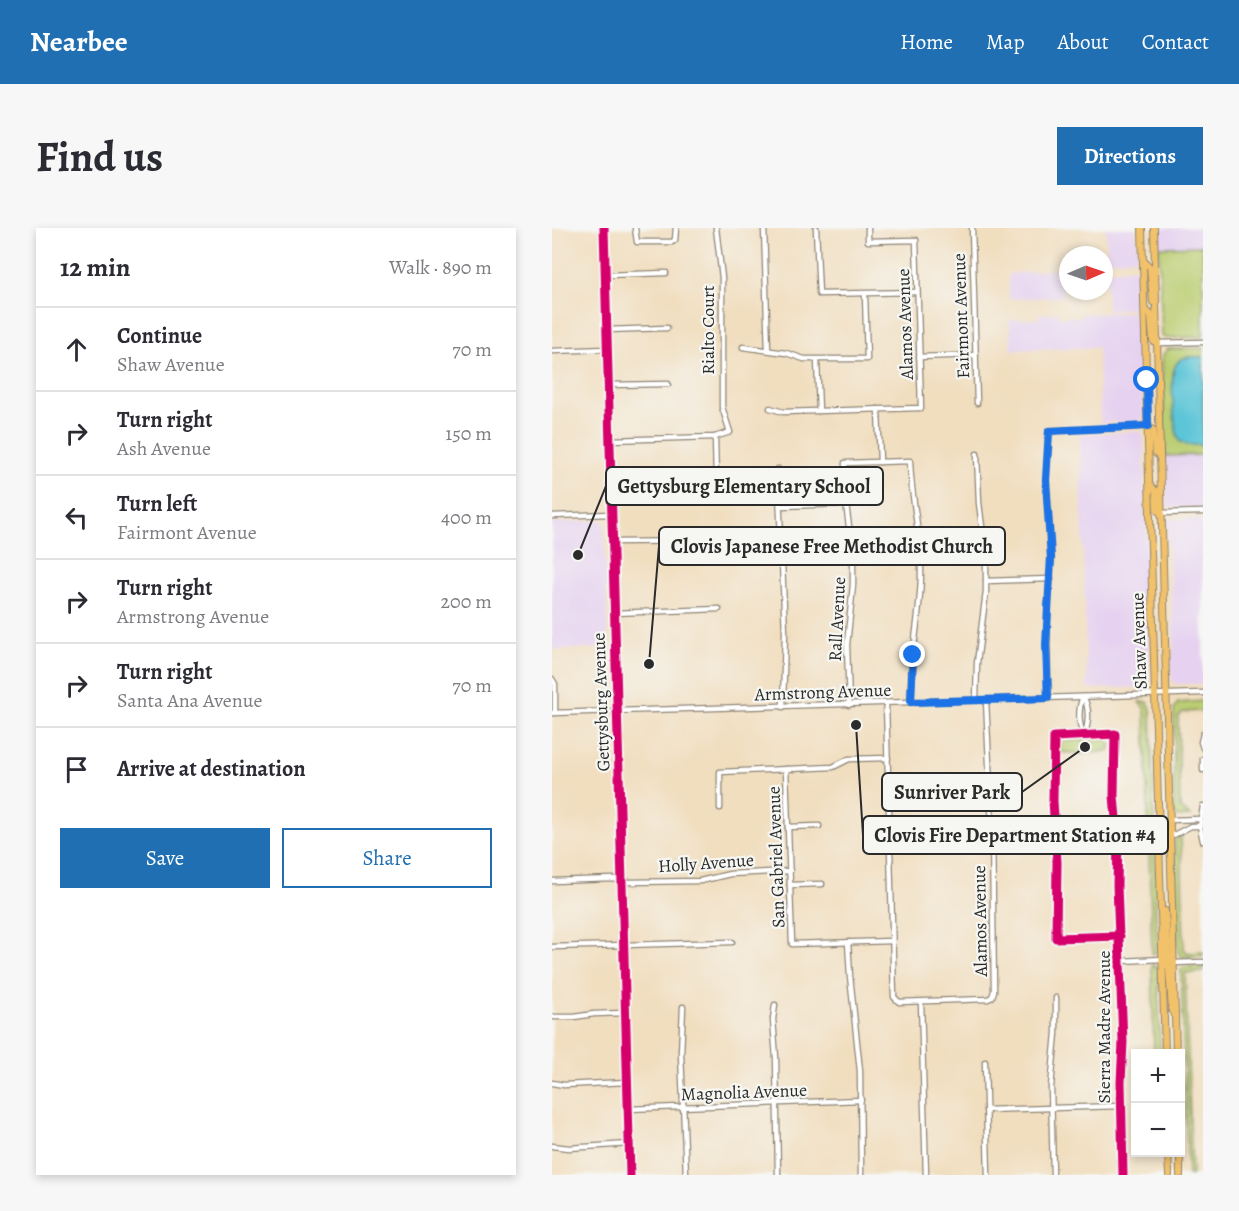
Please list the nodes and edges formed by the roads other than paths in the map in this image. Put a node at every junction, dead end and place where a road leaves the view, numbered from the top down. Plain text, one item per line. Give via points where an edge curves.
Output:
1 (604, 228) edge
2 (635, 228) edge
3 (676, 228) edge
4 (716, 228) edge
5 (764, 228) edge
6 (816, 228) edge
7 (868, 228) edge
8 (972, 228) edge
9 (1142, 228) edge
10 (1154, 228) edge
11 (1144, 261) junction
12 (666, 273) dead end
13 (605, 275) junction
14 (917, 292) junction
15 (821, 294) junction
16 (866, 294) junction
17 (822, 302) dead end
18 (1146, 310) junction
19 (1157, 317) junction
20 (667, 328) dead end
21 (606, 330) junction
22 (1203, 342) edge
23 (1158, 343) junction
24 (743, 347) dead end
25 (607, 349) junction
26 (768, 350) junction
27 (552, 351) edge
28 (976, 355) junction
29 (919, 357) junction
30 (817, 360) junction
31 (668, 384) dead end
32 (608, 385) junction
33 (977, 403) dead end
34 (770, 408) dead end
35 (878, 409) junction
36 (819, 411) junction
37 (1148, 426) junction
38 (715, 437) junction
39 (609, 440) junction
40 (977, 454) dead end
41 (1160, 457) junction
42 (880, 462) junction
43 (778, 469) dead end
44 (1150, 486) junction
45 (712, 494) dead end
46 (846, 504) junction
47 (780, 506) junction
48 (1203, 512) edge
49 (1161, 513) junction
50 (611, 514) junction
51 (552, 516) edge
52 (713, 541) dead end
53 (984, 541) junction
54 (612, 542) junction
55 (920, 543) junction
56 (1051, 579) junction
57 (986, 581) junction
58 (719, 609) dead end
59 (614, 613) junction
60 (552, 679) edge
61 (1203, 693) edge
62 (1156, 694) junction
63 (1166, 694) junction
64 (1083, 697) junction
65 (1048, 698) junction
66 (976, 700) junction
67 (986, 700) junction
68 (911, 702) junction
69 (886, 703) junction
70 (849, 705) junction
71 (783, 707) junction
72 (617, 711) junction
73 (554, 713) edge
74 (1203, 734) edge
75 (1084, 735) junction
76 (1203, 748) edge
77 (888, 758) junction
78 (1203, 759) edge
79 (786, 769) junction
80 (1203, 770) edge
81 (1203, 806) edge
82 (720, 808) dead end
83 (1170, 820) junction
84 (1200, 822) junction
85 (819, 826) dead end
86 (788, 827) junction
87 (1170, 837) junction
88 (1203, 841) edge
89 (790, 871) junction
90 (552, 880) edge
91 (621, 880) junction
92 (822, 884) dead end
93 (790, 885) junction
94 (1162, 896) junction
95 (1120, 936) junction
96 (892, 941) junction
97 (732, 942) dead end
98 (848, 942) junction
99 (624, 945) junction
100 (552, 947) edge
101 (1163, 959) junction
102 (1121, 961) junction
103 (1203, 962) edge
104 (1174, 963) junction
105 (1056, 998) dead end
106 (921, 1002) junction
107 (775, 1005) dead end
108 (683, 1006) dead end
109 (625, 1012) junction
110 (552, 1017) edge
111 (1176, 1026) junction
112 (1165, 1049) edge
113 (1176, 1049) edge
114 (985, 1062) dead end
115 (627, 1082) junction
116 (552, 1083) edge
117 (861, 1100) junction
118 (777, 1105) junction
119 (1121, 1106) junction
120 (682, 1108) junction
121 (1051, 1108) junction
122 (628, 1110) junction
123 (986, 1110) junction
124 (629, 1144) junction
125 (552, 1146) edge
126 (1168, 1157) edge
127 (1180, 1157) edge
128 (630, 1175) edge
129 (686, 1175) edge
130 (778, 1175) edge
131 (861, 1175) edge
132 (926, 1175) edge
133 (988, 1175) edge
134 (1053, 1175) edge
135 (1123, 1175) edge
136 (1169, 1175) edge
137 (1180, 1175) edge

1 - 13 street, Gettysburg Avenue
2 - 3 street via 637,242 647,243 672,242
4 - 38 street, Rialto Court via 722,278 722,407 730,432
5 - 26 street
6 - 15 street
7 - 14 street, Alamos Avenue via 868,242 916,240
8 - 28 street, Fairmont Avenue
9 - 11 main road, Shaw Avenue
10 - 19 main road, Shaw Avenue
11 - 18 main road, Shaw Avenue
11 - 19 main road via 1150,267
12 - 13 street
13 - 21 street, Gettysburg Avenue
14 - 16 street
14 - 29 street, Alamos Avenue
15 - 16 street
15 - 17 street
16 - 30 street via 867,359
18 - 23 main road via 1151,315 1153,341
18 - 37 main road, Shaw Avenue
19 - 23 main road, Shaw Avenue
20 - 21 street
21 - 25 street, Gettysburg Avenue
22 - 23 street
23 - 41 main road, Shaw Avenue
24 - 26 street
25 - 27 street
25 - 32 street, Gettysburg Avenue
26 - 30 street
28 - 29 street
28 - 33 street, Fairmont Avenue
29 - 35 street, Alamos Avenue via 921,408
30 - 36 street
31 - 32 street
32 - 39 street, Gettysburg Avenue
34 - 36 street via 783,412
35 - 36 street
35 - 42 street
37 - 41 main road via 1154,430 1155,453
37 - 44 main road, Shaw Avenue
37 - 56 street via 1049,431 1046,480
38 - 39 street
38 - 45 street via 716,480
39 - 50 street, Gettysburg Avenue
40 - 53 street
41 - 49 main road, Shaw Avenue
42 - 46 street, Rall Avenue via 845,463
42 - 55 street via 910,461
43 - 47 street
44 - 49 main road via 1156,491 1157,510
44 - 62 main road, Shaw Avenue
46 - 47 street
46 - 70 street, Rall Avenue via 853,557 847,645
47 - 71 street via 785,632
48 - 49 street
49 - 63 main road, Shaw Avenue
50 - 51 street
50 - 54 street, Gettysburg Avenue
52 - 54 street
53 - 55 street
53 - 57 street
54 - 59 street, Gettysburg Avenue
55 - 68 street via 921,592
56 - 57 street
56 - 65 street
57 - 66 street
58 - 59 street
59 - 72 street, Gettysburg Avenue
60 - 73 street
61 - 63 street, Armstrong Avenue
62 - 63 street, Armstrong Avenue
62 - 64 street, Armstrong Avenue
62 - 94 main road, Shaw Avenue
63 - 83 main road, Shaw Avenue
64 - 65 street, Armstrong Avenue
64 - 75 street via 1088,704
65 - 67 street, Armstrong Avenue
66 - 67 street, Armstrong Avenue
66 - 68 street, Armstrong Avenue
67 - 106 street, Alamos Avenue via 994,991 988,999
68 - 69 street, Armstrong Avenue
69 - 70 street, Armstrong Avenue
69 - 77 street
70 - 71 street, Armstrong Avenue
71 - 72 street, Armstrong Avenue
72 - 73 street, Armstrong Avenue
72 - 91 street, Gettysburg Avenue
74 - 76 street
75 - 95 street, Sierra Madre Avenue via 1115,734
75 - 95 street via 1054,737 1056,938
77 - 79 street via 853,759 833,767
77 - 96 street
78 - 80 street
79 - 82 street via 720,772
79 - 86 street, San Gabriel Avenue
81 - 84 street
83 - 84 street
83 - 87 main road, Shaw Avenue
84 - 87 street
84 - 88 street
85 - 86 street
86 - 89 street, San Gabriel Avenue
87 - 104 main road, Shaw Avenue
89 - 91 street, Holly Avenue via 730,874 700,881
89 - 93 street, San Gabriel Avenue
90 - 91 street, Holly Avenue
91 - 99 street, Gettysburg Avenue
92 - 93 street
93 - 98 street, San Gabriel Avenue via 792,944
94 - 101 main road, Shaw Avenue
94 - 104 main road via 1168,956
95 - 102 street, Sierra Madre Avenue
96 - 98 street
96 - 106 street via 896,1001
97 - 99 street
98 - 117 street
99 - 100 street
99 - 109 street, Gettysburg Avenue
101 - 102 street
101 - 111 main road via 1169,968
101 - 112 main road, Shaw Avenue
102 - 119 street, Sierra Madre Avenue
103 - 104 street
104 - 111 main road, Shaw Avenue
105 - 121 street
106 - 132 street
107 - 118 street via 772,1019
108 - 120 street
109 - 110 street
109 - 115 street, Gettysburg Avenue
111 - 113 main road, Shaw Avenue
114 - 123 street
115 - 116 street
115 - 122 street, Gettysburg Avenue
117 - 118 street, Magnolia Avenue
117 - 131 street
118 - 120 street, Magnolia Avenue
118 - 130 street
119 - 121 street
119 - 135 street, Sierra Madre Avenue
120 - 122 street, Magnolia Avenue
120 - 129 street
121 - 123 street
121 - 134 street
122 - 124 street, Gettysburg Avenue
123 - 133 street
124 - 125 street
124 - 128 street, Gettysburg Avenue
126 - 136 main road
127 - 137 main road

